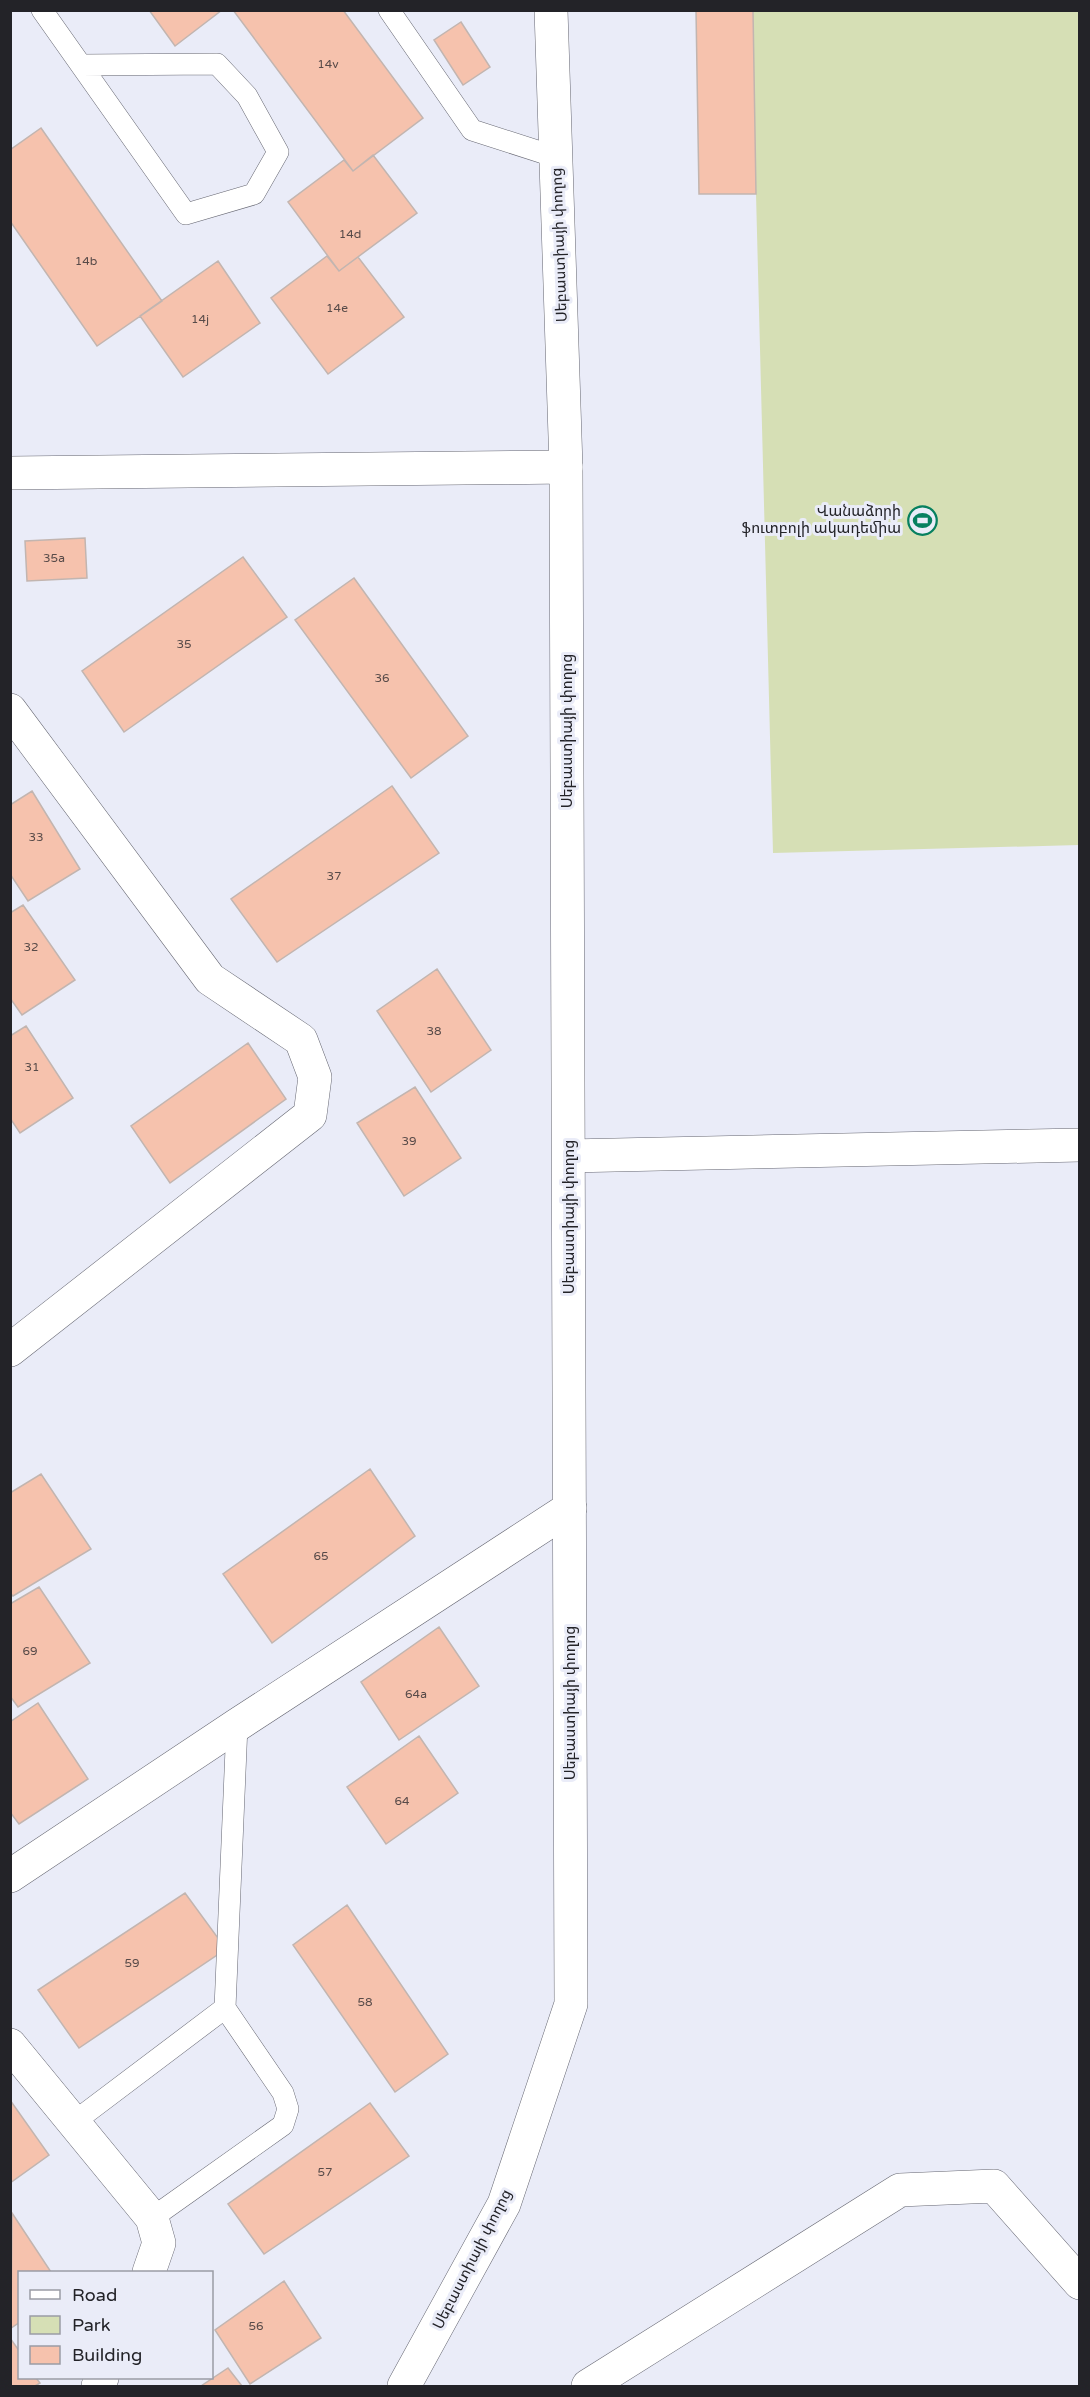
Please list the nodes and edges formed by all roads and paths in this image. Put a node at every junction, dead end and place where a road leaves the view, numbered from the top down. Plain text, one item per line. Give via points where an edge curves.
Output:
1 (42, 10) edge
2 (389, 10) edge
3 (551, 10) edge
4 (81, 65) junction
5 (556, 157) junction
6 (566, 467) junction
7 (10, 473) edge
8 (10, 710) edge
9 (1080, 1145) edge
10 (568, 1156) junction
11 (10, 1350) edge
12 (570, 1508) junction
13 (237, 1725) junction
14 (10, 1876) edge
15 (225, 2008) junction
16 (10, 2045) edge
17 (74, 2122) junction
18 (152, 2218) junction
19 (149, 2271) edge
20 (1080, 2283) edge
21 (404, 2386) edge
22 (588, 2386) edge

1 - 4 lane
2 - 5 lane via 472,130
3 - 5 street, Սեբաստիայի փողոց
4 - 4 lane via 186,214 254,194 278,152 247,96 217,64
5 - 6 street, Սեբաստիայի փողոց
6 - 7 street
6 - 10 street, Սեբաստիայի փողոց
8 - 11 street via 210,979 301,1040 315,1077 310,1115
9 - 10 street
10 - 12 street, Սեբաստիայի փողոց
12 - 13 street
12 - 21 street, Սեբաստիայի փողոց via 571,2004 504,2204
13 - 14 street
13 - 15 lane
15 - 17 lane
15 - 18 lane via 283,2093 288,2109 283,2125
16 - 17 street
17 - 18 street
18 - 19 street via 159,2242
20 - 22 street via 994,2186 900,2190

